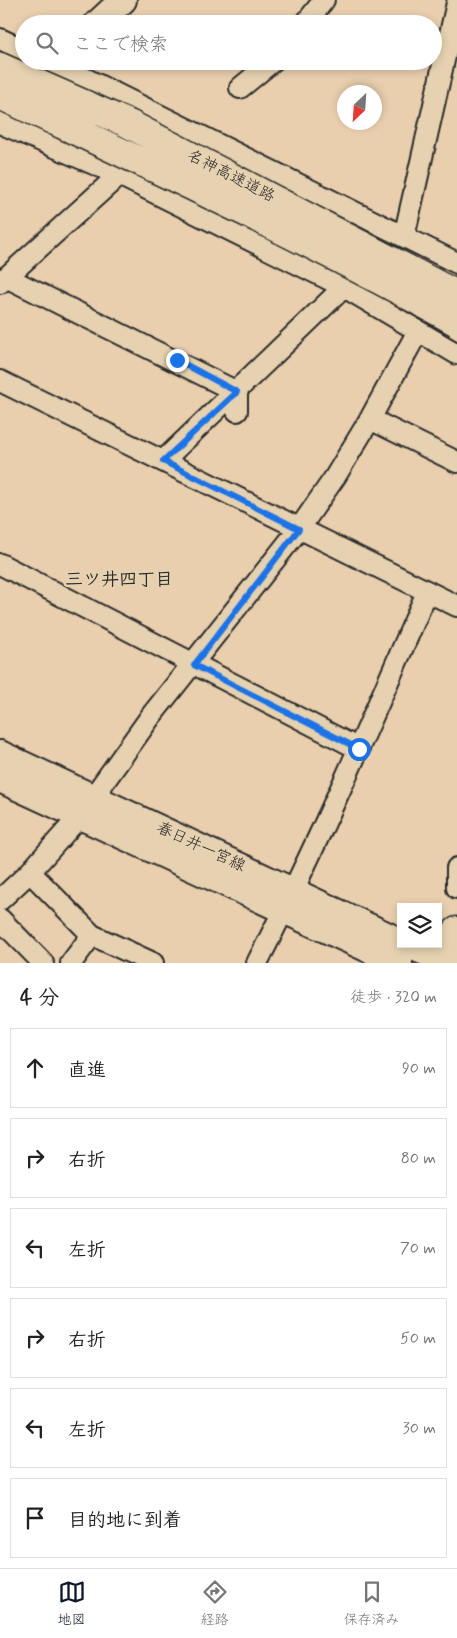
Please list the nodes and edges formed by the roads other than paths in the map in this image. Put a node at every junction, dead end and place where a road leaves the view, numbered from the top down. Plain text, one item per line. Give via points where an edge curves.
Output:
1 (122, 0) edge
2 (324, 0) edge
3 (457, 3) edge
4 (106, 15) edge
5 (312, 15) edge
6 (0, 40) edge
7 (15, 46) edge
8 (0, 67) edge
9 (442, 69) edge
10 (46, 70) edge
11 (70, 70) edge
12 (262, 70) edge
13 (442, 70) edge
14 (240, 88) dead end
15 (0, 95) edge
16 (0, 118) edge
17 (0, 123) edge
18 (119, 175) junction
19 (404, 237) junction
20 (457, 263) edge
21 (419, 273) junction
22 (3, 280) edge
23 (457, 285) edge
24 (344, 287) junction
25 (457, 295) edge
26 (457, 322) edge
27 (418, 331) junction
28 (457, 354) edge
29 (1, 384) edge
30 (237, 401) junction
31 (370, 419) junction
32 (163, 461) junction
33 (457, 462) edge
34 (299, 529) junction
35 (0, 564) edge
36 (427, 592) junction
37 (457, 606) edge
38 (194, 665) junction
39 (359, 749) junction
40 (0, 754) edge
41 (0, 779) edge
42 (86, 807) junction
43 (457, 868) edge
44 (30, 872) junction
45 (457, 888) edge
46 (0, 900) edge
47 (289, 901) junction
48 (0, 919) edge
49 (457, 931) edge
50 (92, 935) junction
51 (397, 941) edge
52 (415, 948) edge
53 (446, 962) edge
54 (43, 963) edge
55 (71, 963) edge
56 (153, 963) edge
57 (257, 963) edge
58 (399, 963) edge

1 - 4 main road
2 - 5 street
3 - 9 street
6 - 7 street
8 - 21 highway, 名神高速道路, bridge via 129,124
10 - 16 main road
11 - 19 street
12 - 14 street
13 - 19 street
15 - 26 highway, 名神高速道路, bridge via 228,203
17 - 18 street
18 - 22 street
18 - 24 street
19 - 20 street
21 - 23 highway
21 - 25 highway, 名神高速道路, bridge
22 - 30 street
24 - 27 street
24 - 30 street
27 - 28 street
27 - 31 street
29 - 32 street
30 - 32 street
31 - 33 street
31 - 34 street
32 - 34 street
34 - 36 street
34 - 38 street
35 - 38 street
36 - 37 street
36 - 39 street
38 - 39 street
38 - 42 street via 151,716
39 - 47 street
40 - 42 main road, 春日井一宮線
41 - 42 main road, 春日井一宮線
42 - 44 street
42 - 47 main road, 春日井一宮線
43 - 45 street
44 - 46 street
44 - 50 street
47 - 51 main road, 春日井一宮線
47 - 57 street
47 - 58 main road, 春日井一宮線
48 - 54 street
49 - 53 highway
50 - 55 street
50 - 56 street
52 - 53 main road

